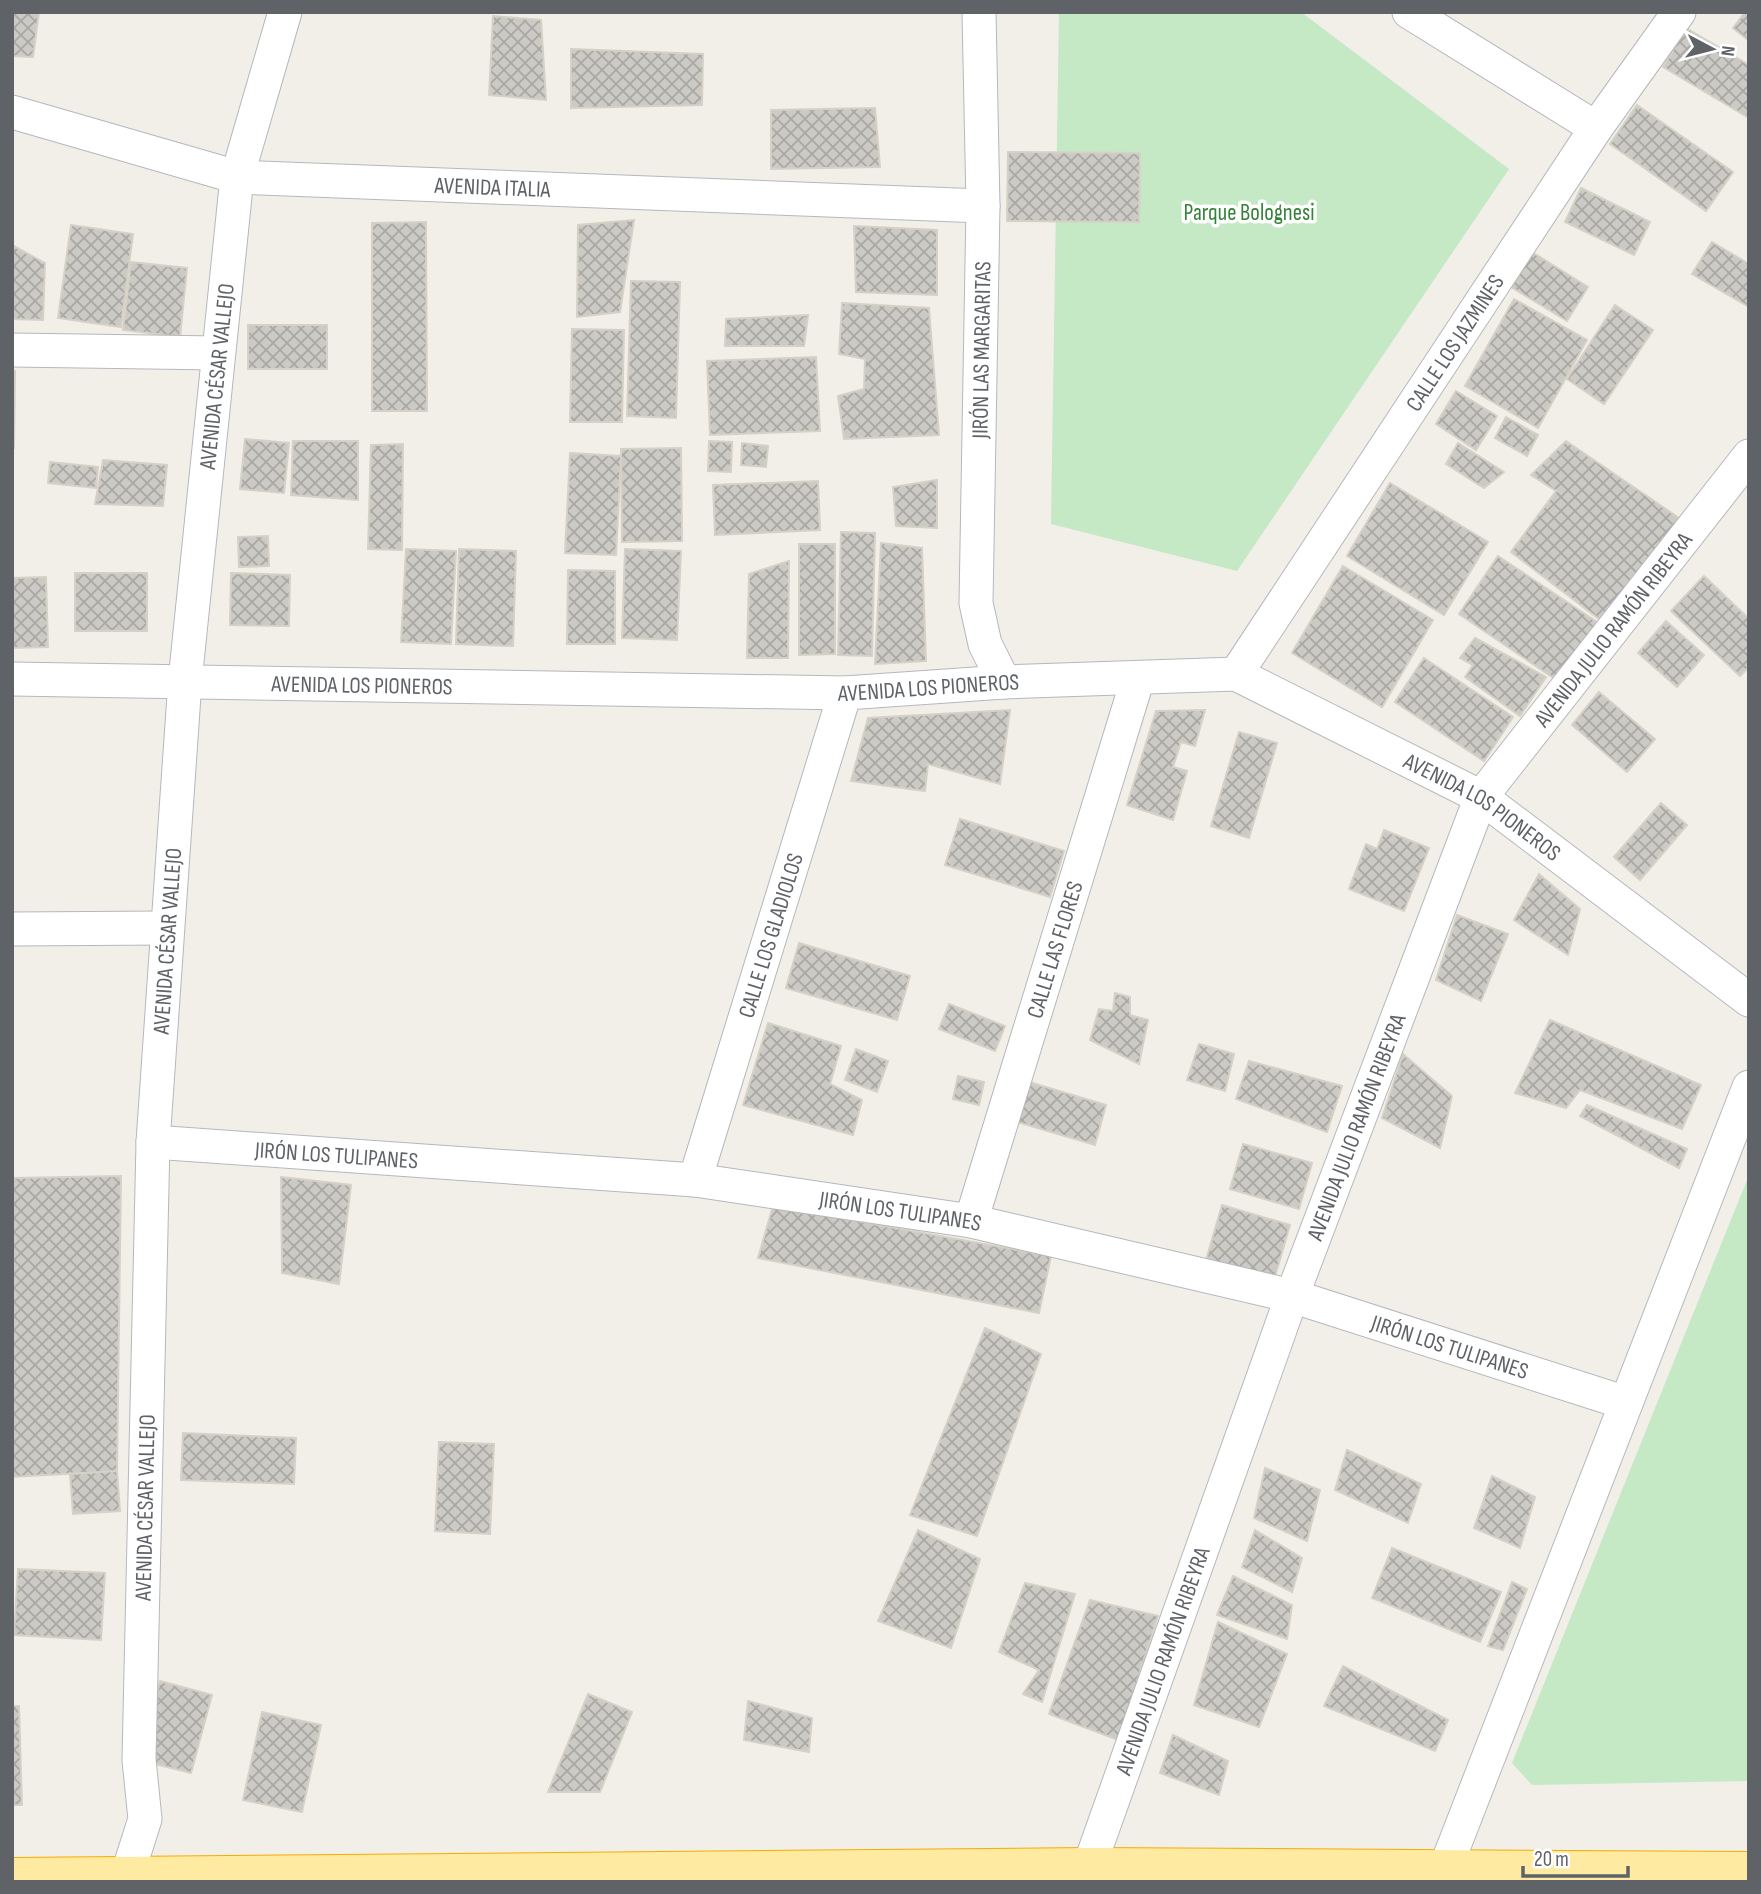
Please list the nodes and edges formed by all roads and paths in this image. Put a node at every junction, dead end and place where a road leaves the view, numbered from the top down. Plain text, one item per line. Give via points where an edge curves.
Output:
1 (285, 12) edge
2 (979, 12) edge
3 (1409, 12) edge
4 (1679, 12) edge
5 (12, 112) edge
6 (1596, 128) junction
7 (237, 177) junction
8 (983, 206) junction
9 (12, 350) edge
10 (218, 353) junction
11 (1749, 456) edge
12 (1236, 674) junction
13 (1138, 678) junction
14 (12, 679) edge
15 (185, 681) junction
16 (1004, 682) junction
17 (845, 693) junction
18 (1481, 797) junction
19 (166, 928) junction
20 (12, 929) edge
21 (1749, 1000) edge
22 (1749, 1087) edge
23 (153, 1142) junction
24 (695, 1180) junction
25 (971, 1221) junction
26 (1292, 1296) junction
27 (1626, 1403) junction
28 (1445, 1869) junction
29 (1749, 1871) edge
30 (1088, 1875) edge
31 (12, 1877) edge
32 (126, 1879) edge

1 - 7 street, AVENIDA CÉSAR VALLEJO
2 - 8 street, JIRÓN LAS MARGARITAS
3 - 6 street
4 - 6 street, CALLE LOS JAZMINES
5 - 7 street, AVENIDA ITALIA
6 - 12 street, CALLE LOS JAZMINES
7 - 8 street, AVENIDA ITALIA
7 - 10 street, AVENIDA CÉSAR VALLEJO
8 - 16 street, JIRÓN LAS MARGARITAS via 976,603 985,644
9 - 10 street
10 - 15 street, AVENIDA CÉSAR VALLEJO
11 - 18 street, AVENIDA JULIO RAMÓN RIBEYRA
12 - 13 street, AVENIDA LOS PIONEROS
12 - 18 street, AVENIDA LOS PIONEROS
13 - 16 street, AVENIDA LOS PIONEROS
13 - 25 street, CALLE LAS FLORES
14 - 15 street, AVENIDA LOS PIONEROS
15 - 17 street, AVENIDA LOS PIONEROS
15 - 19 street, AVENIDA CÉSAR VALLEJO
16 - 17 street, AVENIDA LOS PIONEROS
17 - 24 street, CALLE LOS GLADIOLOS
18 - 21 street, AVENIDA LOS PIONEROS
18 - 26 street, AVENIDA JULIO RAMÓN RIBEYRA
19 - 20 street
19 - 23 street, AVENIDA CÉSAR VALLEJO
22 - 27 street
23 - 24 street, JIRÓN LOS TULIPANES
23 - 32 street, AVENIDA CÉSAR VALLEJO via 139,1760 145,1819
24 - 25 street, JIRÓN LOS TULIPANES
25 - 26 street, JIRÓN LOS TULIPANES
26 - 27 street, JIRÓN LOS TULIPANES
26 - 30 street, AVENIDA JULIO RAMÓN RIBEYRA
27 - 28 street
28 - 29 highway
28 - 30 highway
30 - 32 highway
31 - 32 highway

